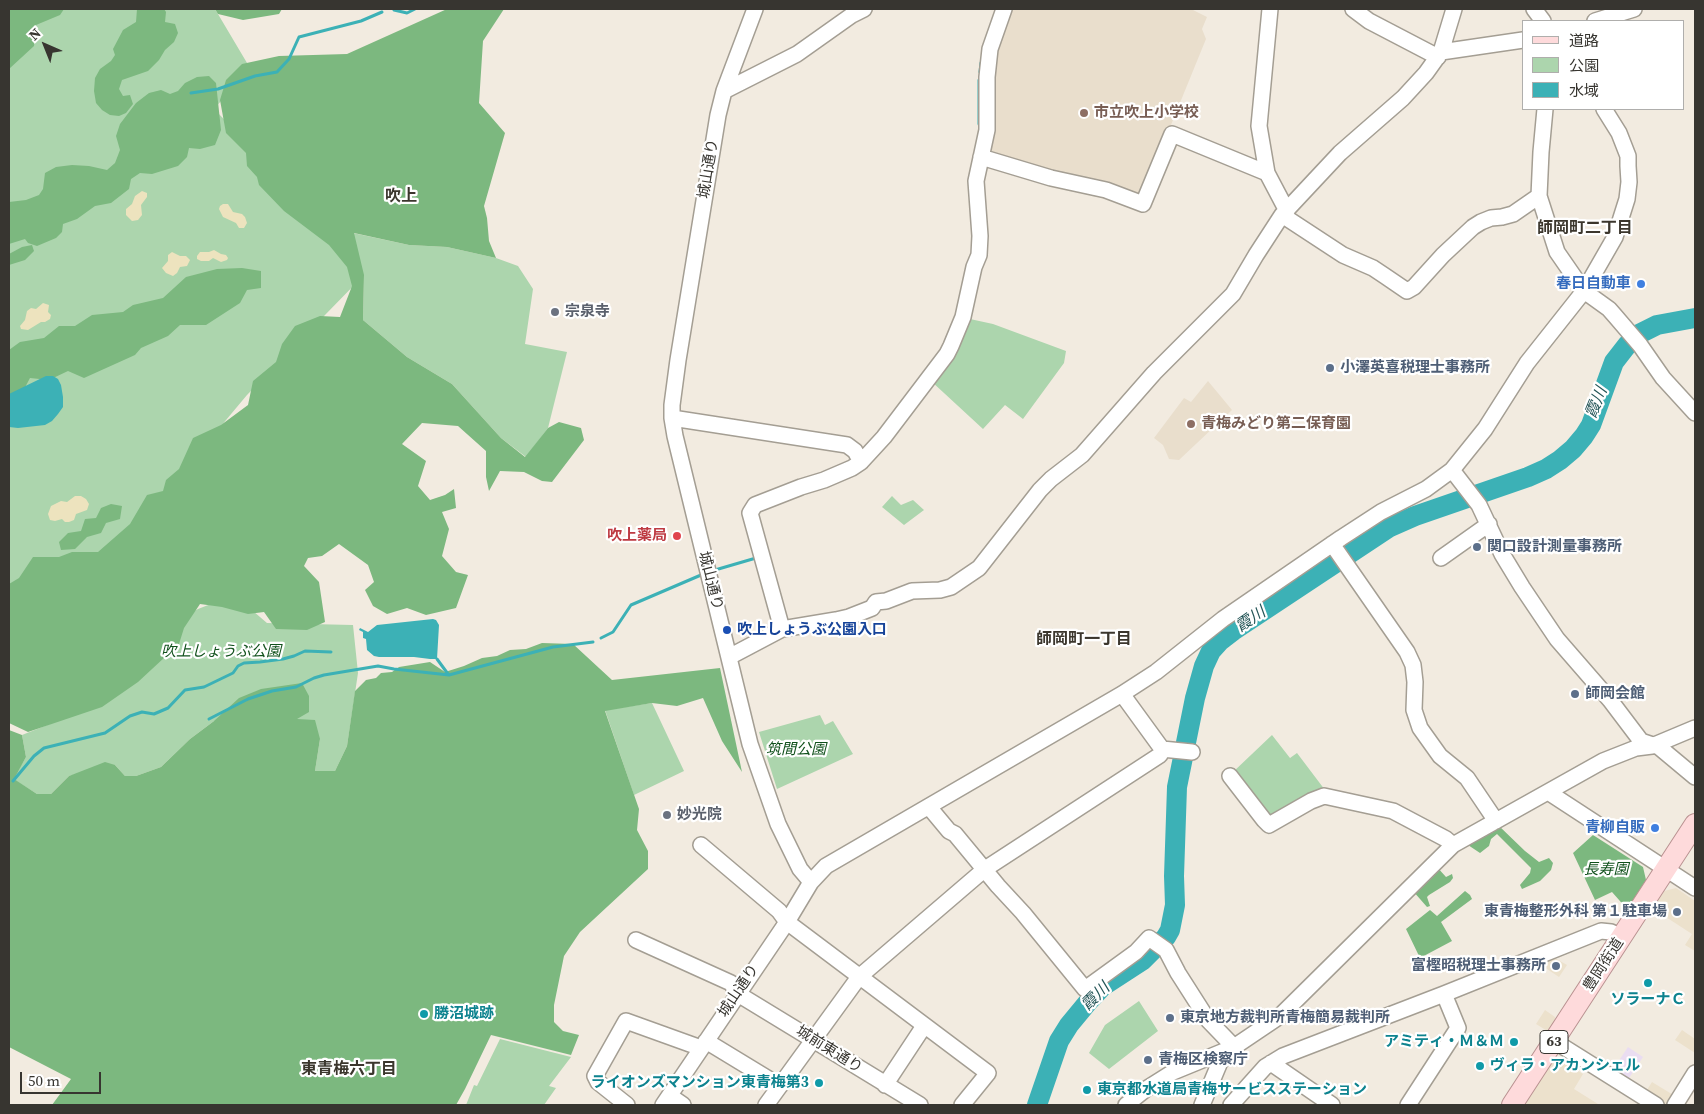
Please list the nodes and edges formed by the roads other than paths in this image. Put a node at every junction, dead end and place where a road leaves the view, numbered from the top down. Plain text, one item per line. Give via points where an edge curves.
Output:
1 (755, 9) edge
2 (864, 9) edge
3 (1004, 9) edge
4 (1270, 9) edge
5 (1353, 9) edge
6 (1454, 9) edge
7 (1534, 9) edge
8 (1634, 9) edge
9 (1542, 20) edge
10 (1599, 20) edge
11 (1522, 40) edge
12 (1439, 54) junction
13 (724, 91) junction
14 (1545, 110) edge
15 (1605, 110) edge
16 (981, 157) junction
17 (1267, 173) junction
18 (1539, 196) junction
19 (1285, 213) junction
20 (1584, 291) junction
21 (1695, 413) edge
22 (672, 418) junction
23 (861, 462) junction
24 (1452, 470) junction
25 (1489, 524) junction
26 (1335, 548) junction
27 (1441, 558) dead end
28 (782, 629) junction
29 (729, 657) junction
30 (1122, 694) junction
31 (1695, 728) edge
32 (1652, 746) junction
33 (1168, 750) junction
34 (1192, 752) dead end
35 (1230, 776) dead end
36 (1695, 777) edge
37 (1548, 792) junction
38 (929, 807) junction
39 (1496, 821) junction
40 (1695, 824) edge
41 (1453, 845) junction
42 (701, 846) dead end
43 (985, 869) junction
44 (1666, 869) junction
45 (811, 882) junction
46 (1695, 888) edge
47 (786, 922) junction
48 (1622, 937) junction
49 (636, 940) dead end
50 (859, 977) junction
51 (738, 994) junction
52 (1444, 994) junction
53 (924, 1026) junction
54 (813, 1040) junction
55 (1554, 1041) junction
56 (703, 1045) junction
57 (1234, 1047) junction
58 (1271, 1062) junction
59 (1695, 1073) edge
60 (885, 1085) junction
61 (780, 1086) junction
62 (666, 1100) edge
63 (627, 1105) edge
64 (683, 1105) edge
65 (766, 1105) edge
66 (920, 1105) edge
67 (962, 1105) edge
68 (1126, 1105) edge
69 (1202, 1105) edge
70 (1231, 1105) edge
71 (1332, 1105) edge
72 (1408, 1105) edge
73 (1512, 1105) edge
74 (1656, 1105) edge
75 (1675, 1105) edge

1 - 13 street, 城山通り
2 - 13 street via 852,14 797,54
3 - 16 street via 990,49 986,130
4 - 17 street via 1259,126
5 - 12 street via 1369,21
6 - 12 street
7 - 9 street
8 - 10 street
11 - 12 street
12 - 19 street via 1403,98 1340,154
13 - 22 street, 城山通り via 678,360
14 - 18 street
15 - 20 street via 1625,146 1629,182 1623,216 1615,236
16 - 17 street via 1106,190 1142,204 1172,134
16 - 23 street via 976,181 980,245 957,334 947,354
17 - 19 street
18 - 19 street via 1513,214 1477,224 1407,291 1379,272 1343,255
18 - 20 street via 1557,252
19 - 28 street via 1233,294 1160,366 1082,455 1040,490 979,568 951,587 912,591 876,602 872,608 849,617
20 - 21 street via 1609,309 1630,332 1662,378
20 - 24 street via 1527,363 1486,429
22 - 23 street via 847,445
22 - 29 street, 城山通り
23 - 28 street via 824,480 754,505 750,513
24 - 25 street
24 - 26 street via 1426,489 1381,512
25 - 27 street
25 - 32 street via 1502,554 1557,639 1641,741
26 - 30 street via 1200,636 1156,672
26 - 39 street via 1413,665 1414,710 1420,728 1440,756 1467,778
28 - 29 street
29 - 45 street, 城山通り via 750,744 769,801 800,869
30 - 33 street
30 - 38 street
31 - 32 street
32 - 36 street via 1659,747
32 - 37 street via 1616,755
33 - 34 street
33 - 43 street
35 - 41 street via 1269,825 1324,796 1393,811
37 - 39 street
37 - 44 street
38 - 43 street
38 - 45 street via 826,866
39 - 41 street
40 - 44 main road, 豊岡街道 / 63
41 - 57 street via 1280,1016
42 - 47 street via 780,911
43 - 50 street
43 - 57 street via 1085,989 1151,939 1166,950 1208,1020
44 - 46 street
44 - 48 main road, 豊岡街道 / 63
45 - 47 street, 城山通り
47 - 50 street
47 - 51 street, 城山通り
48 - 52 street via 1601,931
48 - 55 main road, 豊岡街道 / 63
49 - 51 street, 城前東通り via 731,983
50 - 53 street
50 - 54 street
51 - 54 street, 城前東通り
51 - 56 street, 城山通り
52 - 58 street
52 - 72 street via 1458,1028
53 - 60 street
53 - 67 street via 988,1073
54 - 60 street, 城前東通り
54 - 61 street
55 - 73 main road, 豊岡街道 / 63
55 - 74 street
56 - 61 street
56 - 62 street, 城山通り
56 - 63 street via 626,1021 595,1076
57 - 68 street via 1173,1072
57 - 69 street via 1220,1062
58 - 70 street
58 - 71 street
59 - 75 street
60 - 66 street, 城前東通り
61 - 65 street
62 - 64 street

